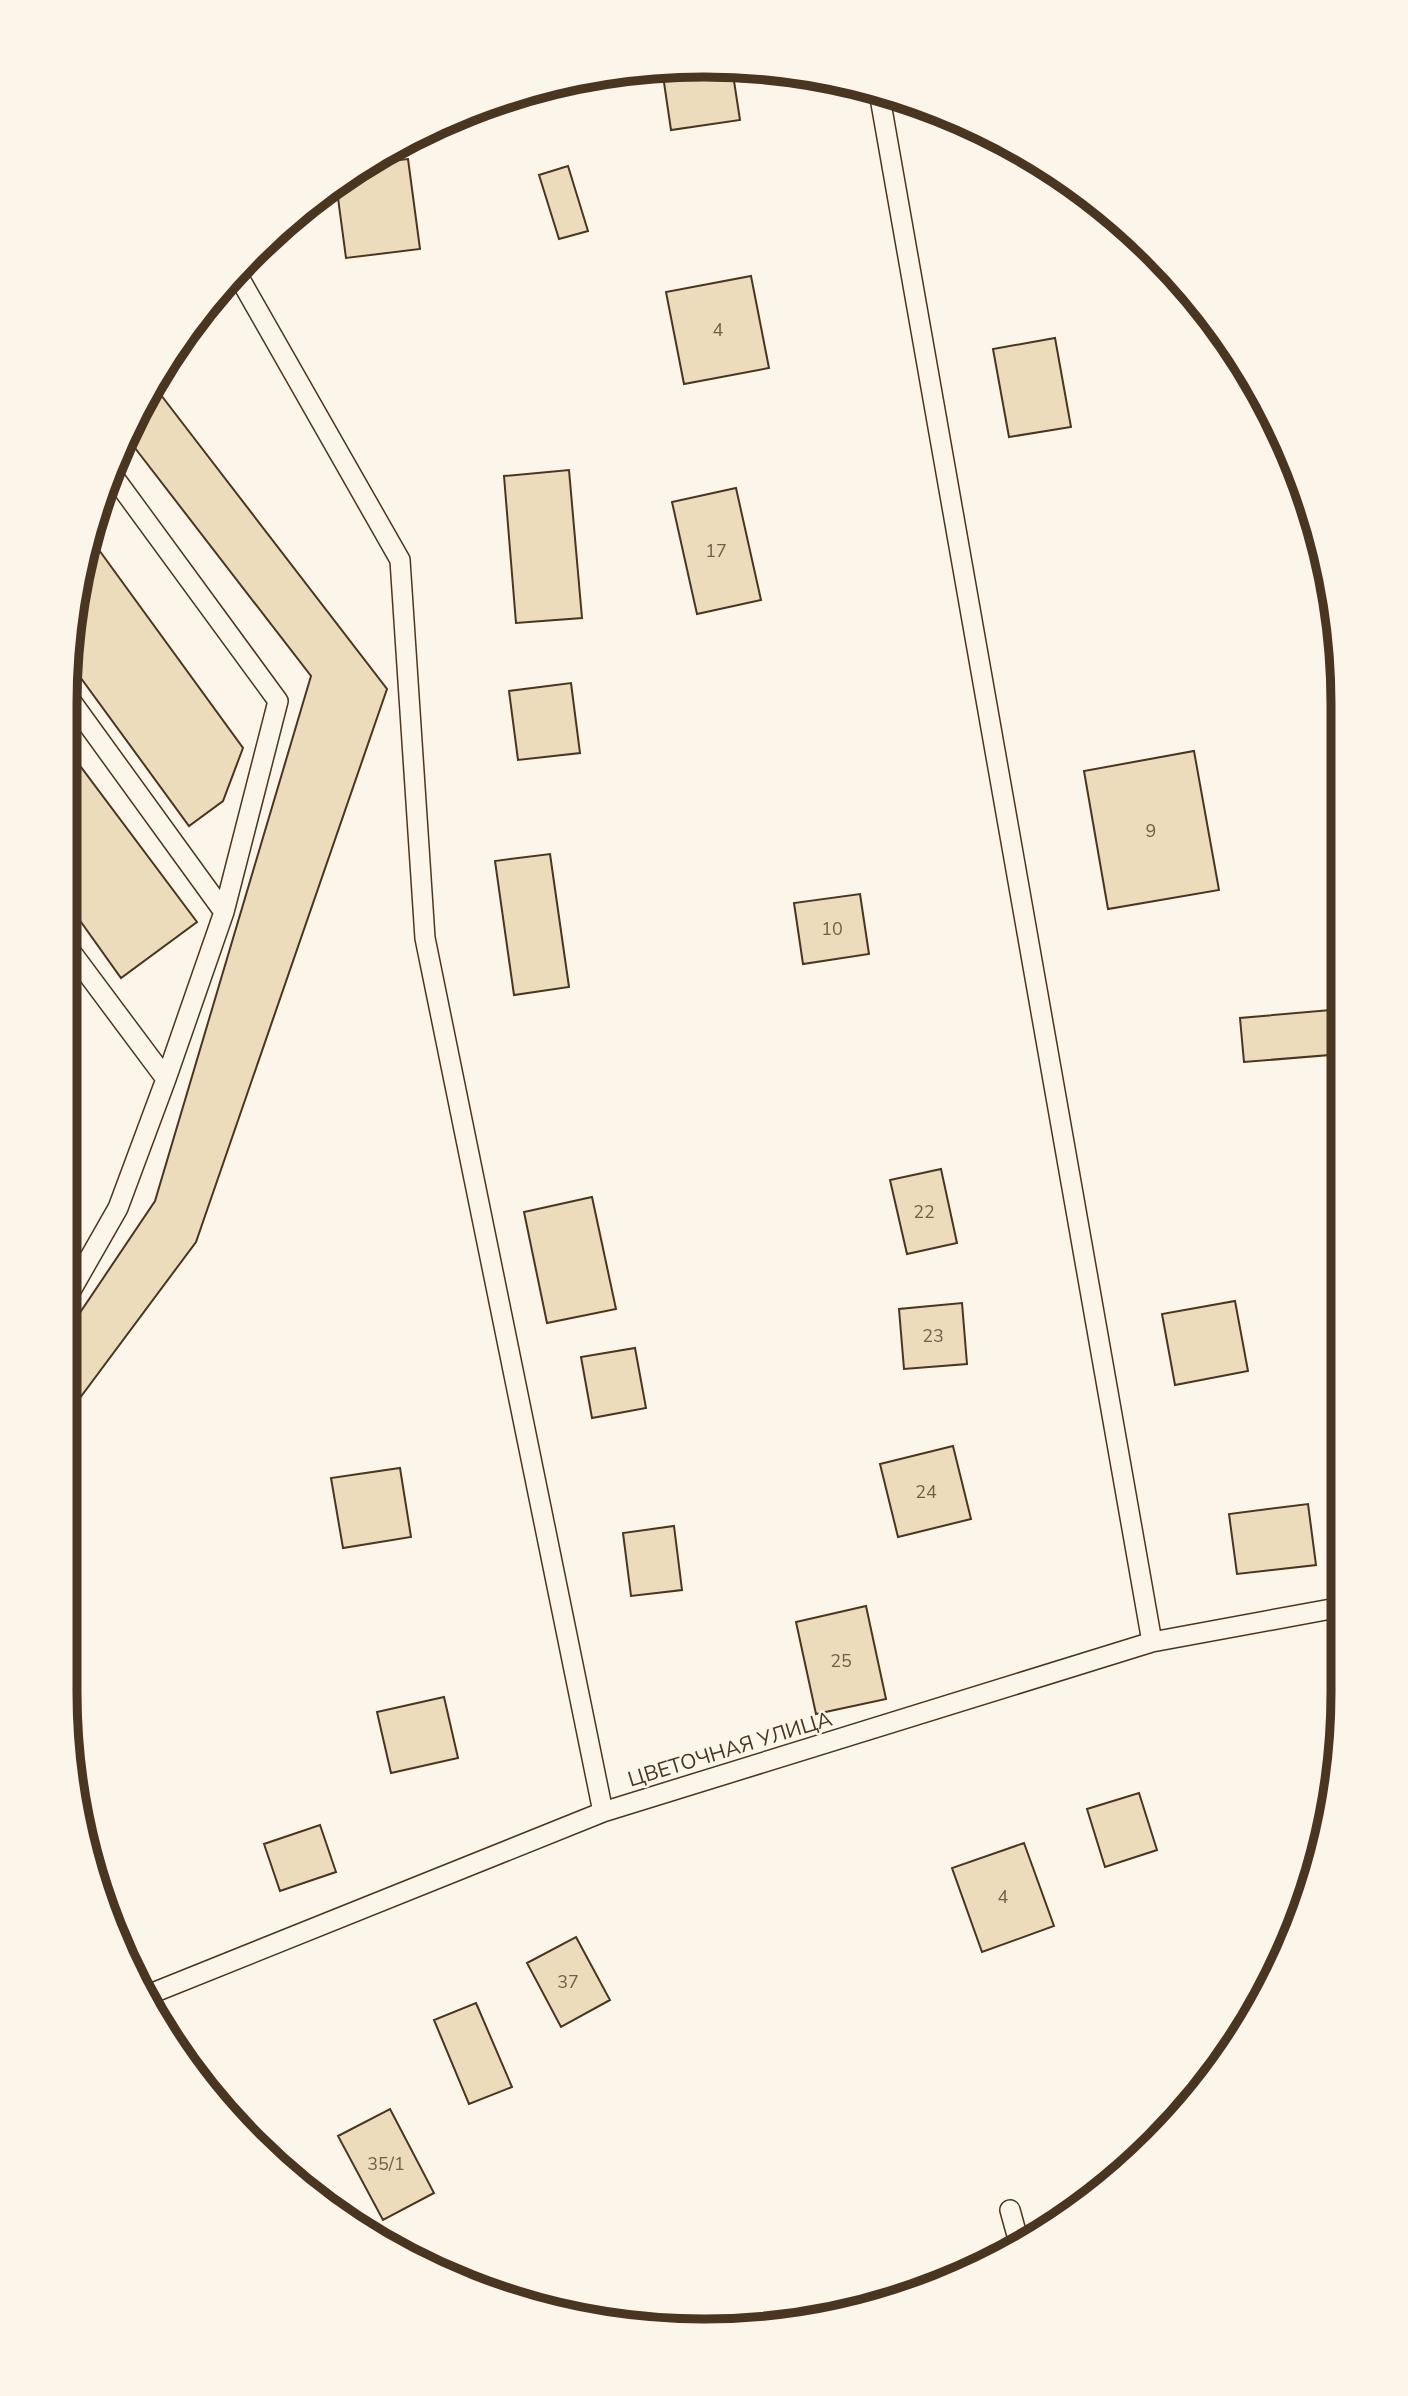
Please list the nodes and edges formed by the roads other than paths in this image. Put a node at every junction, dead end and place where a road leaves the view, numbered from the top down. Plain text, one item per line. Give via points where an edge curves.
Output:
1 (881, 102) edge
2 (242, 282) edge
3 (118, 482) edge
4 (77, 709) edge
5 (224, 912) junction
6 (77, 960) edge
7 (166, 1079) junction
8 (77, 1280) edge
9 (1331, 1609) edge
10 (1152, 1643) junction
11 (603, 1812) junction
12 (154, 1992) edge
13 (1010, 2210) dead end
14 (1017, 2235) edge

1 - 10 lane
2 - 11 lane via 400,560 425,938
3 - 5 lane via 278,701
4 - 5 lane
5 - 7 lane
6 - 7 lane
7 - 8 lane via 118,1208
9 - 10 lane, ЦВЕТОЧНАЯ УЛИЦА
10 - 11 lane, ЦВЕТОЧНАЯ УЛИЦА
11 - 12 lane, ЦВЕТОЧНАЯ УЛИЦА
13 - 14 lane

